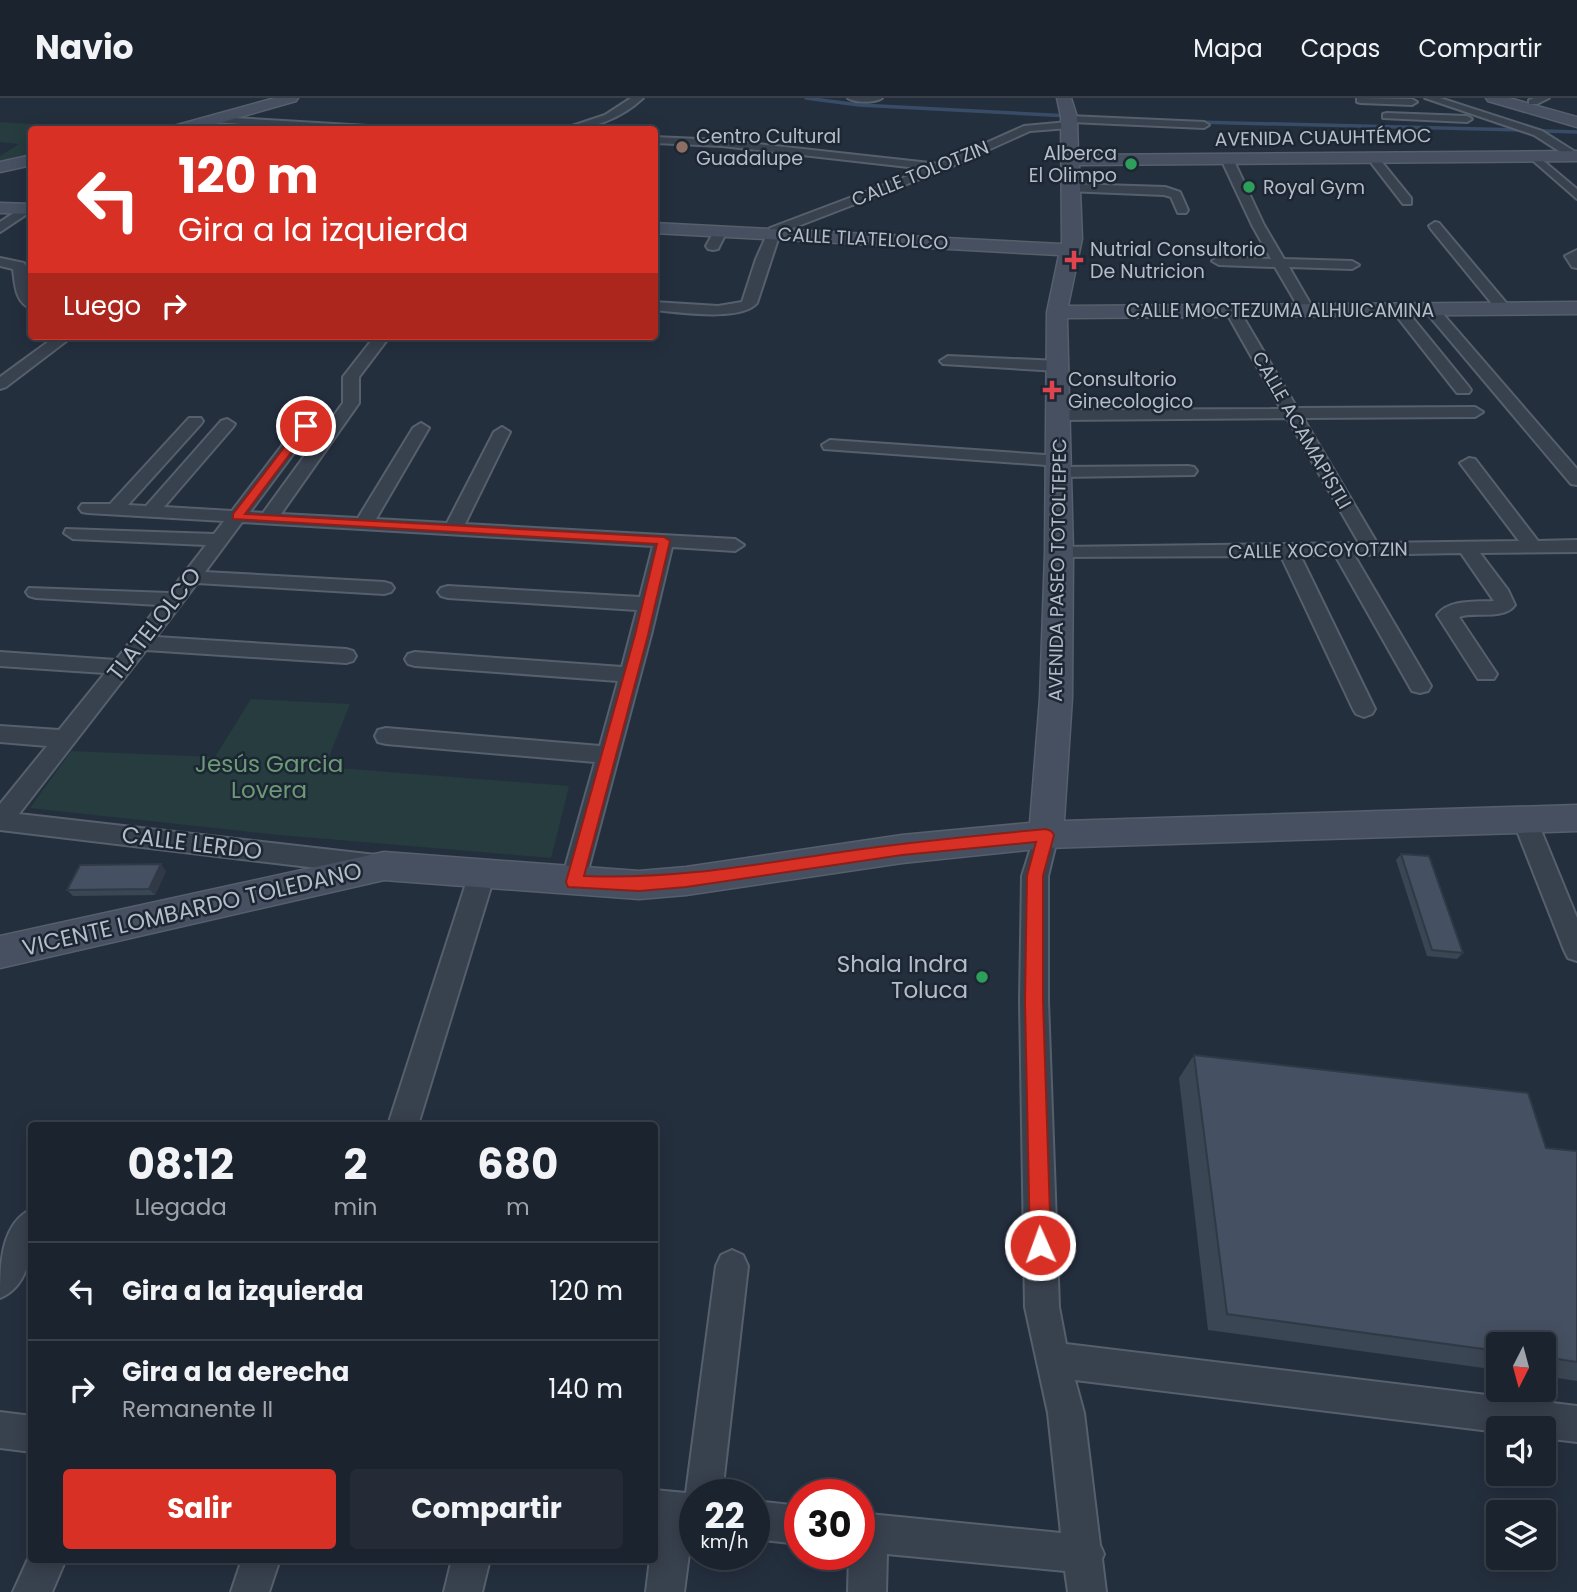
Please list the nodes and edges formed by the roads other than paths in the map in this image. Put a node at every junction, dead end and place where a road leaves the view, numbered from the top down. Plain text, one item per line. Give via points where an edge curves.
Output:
1 (291, 98) edge
2 (638, 98) edge
3 (853, 98) edge
4 (877, 98) edge
5 (1064, 98) edge
6 (1430, 98) edge
7 (1493, 98) edge
8 (1361, 100) dead end
9 (1444, 102) junction
10 (1387, 116) dead end
11 (1069, 119) junction
12 (218, 120) junction
13 (1498, 120) junction
14 (1577, 122) edge
15 (1204, 125) dead end
16 (193, 126) edge
17 (318, 126) edge
18 (579, 126) edge
19 (658, 140) edge
20 (1534, 156) junction
21 (1575, 156) edge
22 (1373, 158) junction
23 (1227, 159) junction
24 (1069, 160) junction
25 (28, 161) edge
26 (0, 167) edge
27 (942, 167) junction
28 (1563, 182) junction
29 (1577, 182) edge
30 (1072, 188) junction
31 (1577, 195) edge
32 (1407, 201) dead end
33 (0, 208) edge
34 (28, 209) edge
35 (28, 210) edge
36 (1182, 210) dead end
37 (1435, 226) dead end
38 (0, 228) edge
39 (658, 229) edge
40 (773, 233) junction
41 (1070, 250) junction
42 (1577, 254) edge
43 (1219, 261) dead end
44 (0, 262) edge
45 (1279, 263) junction
46 (1577, 264) edge
47 (1352, 265) dead end
48 (28, 300) edge
49 (658, 306) edge
50 (1577, 307) edge
51 (1503, 308) junction
52 (1398, 309) junction
53 (1431, 309) junction
54 (1232, 310) junction
55 (1307, 310) junction
56 (1057, 312) junction
57 (60, 340) edge
58 (380, 340) edge
59 (948, 361) dead end
60 (1058, 366) junction
61 (0, 384) edge
62 (1463, 390) dead end
63 (1475, 412) dead end
64 (1293, 414) junction
65 (1059, 415) junction
66 (195, 421) dead end
67 (227, 424) dead end
68 (306, 426) dead end
69 (421, 428) dead end
70 (502, 432) dead end
71 (830, 446) dead end
72 (1469, 463) dead end
73 (1060, 466) junction
74 (1188, 471) dead end
75 (1577, 480) edge
76 (88, 508) dead end
77 (114, 510) junction
78 (150, 512) junction
79 (237, 517) junction
80 (268, 519) junction
81 (364, 524) junction
82 (454, 528) junction
83 (74, 533) dead end
84 (220, 540) junction
85 (664, 541) junction
86 (735, 545) dead end
87 (1577, 546) edge
88 (1533, 547) junction
89 (1467, 548) junction
90 (1288, 550) junction
91 (1372, 550) junction
92 (1342, 551) junction
93 (1059, 553) junction
94 (192, 577) junction
95 (384, 588) dead end
96 (36, 592) dead end
97 (448, 592) dead end
98 (174, 600) junction
99 (648, 604) junction
100 (138, 643) junction
101 (346, 656) dead end
102 (0, 659) edge
103 (415, 659) dead end
104 (120, 667) junction
105 (1486, 674) dead end
106 (630, 675) junction
107 (1420, 686) dead end
108 (1364, 709) dead end
109 (0, 734) edge
110 (386, 736) dead end
111 (66, 739) junction
112 (608, 755) junction
113 (1524, 818) junction
114 (1577, 818) edge
115 (0, 821) edge
116 (1046, 835) junction
117 (384, 866) junction
118 (482, 874) junction
119 (574, 882) junction
120 (1577, 950) edge
121 (0, 952) edge
122 (404, 1122) edge
123 (28, 1232) edge
124 (732, 1266) dead end
125 (0, 1282) edge
126 (1054, 1360) junction
127 (1577, 1424) edge
128 (0, 1430) edge
129 (28, 1434) edge
130 (688, 1479) edge
131 (679, 1522) edge
132 (875, 1533) edge
133 (1085, 1554) junction
134 (45, 1563) edge
135 (260, 1563) edge
136 (470, 1563) edge
137 (866, 1570) edge
138 (32, 1592) edge
139 (250, 1592) edge
140 (463, 1592) edge
141 (665, 1592) edge
142 (867, 1592) edge
143 (1087, 1592) edge

1 - 12 main road
2 - 18 street via 609,117
3 - 4 street
5 - 11 main road, AVENIDA PASEO TOTOLTEPEC
6 - 9 street
7 - 14 main road
8 - 9 street
9 - 13 street
10 - 13 street
11 - 15 street, CALLE TOLOTZIN
11 - 24 main road, AVENIDA PASEO TOTOLTEPEC
11 - 27 street, CALLE TOLOTZIN via 1028,128
12 - 16 main road
12 - 17 street
13 - 21 street via 1544,136
19 - 27 street
20 - 21 main road, AVENIDA CUAUHTÉMOC
20 - 22 main road, AVENIDA CUAUHTÉMOC
20 - 28 street
22 - 23 main road, AVENIDA CUAUHTÉMOC
22 - 32 street
23 - 24 main road, AVENIDA CUAUHTÉMOC
23 - 45 street
24 - 30 main road, AVENIDA PASEO TOTOLTEPEC
25 - 26 main road
27 - 40 street, CALLE TOLOTZIN
28 - 29 street
28 - 31 street
30 - 36 street via 1165,191 1176,195
30 - 41 main road, AVENIDA PASEO TOTOLTEPEC
33 - 34 main road
35 - 38 street
37 - 51 street
39 - 40 main road, CALLE TLATELOLCO via 717,238
40 - 41 main road, CALLE TLATELOLCO
40 - 49 street via 746,306 718,310
41 - 56 main road, AVENIDA PASEO TOTOLTEPEC
42 - 46 street via 1572,256
43 - 45 street
44 - 48 street via 19,266
45 - 47 street
45 - 55 street
50 - 51 main road, CALLE MOCTEZUMA ALHUICAMINA
51 - 53 main road, CALLE MOCTEZUMA ALHUICAMINA
52 - 53 main road, CALLE MOCTEZUMA ALHUICAMINA
52 - 55 main road, CALLE MOCTEZUMA ALHUICAMINA
52 - 62 street
53 - 75 street
54 - 55 main road, CALLE MOCTEZUMA ALHUICAMINA
54 - 56 main road, CALLE MOCTEZUMA ALHUICAMINA
54 - 64 street, CALLE ACAMAPISTLI
56 - 60 main road, AVENIDA PASEO TOTOLTEPEC
57 - 61 street
58 - 80 street via 349,381 351,403
59 - 60 street
60 - 65 main road, AVENIDA PASEO TOTOLTEPEC
63 - 64 street
64 - 65 street
64 - 91 street, CALLE ACAMAPISTLI
65 - 73 main road, AVENIDA PASEO TOTOLTEPEC
66 - 77 street
67 - 78 street
68 - 79 street, TLATELOLCO
69 - 81 street
70 - 82 street
71 - 73 street
72 - 88 street
73 - 74 street
73 - 93 main road, AVENIDA PASEO TOTOLTEPEC
76 - 77 street
77 - 78 street
78 - 79 street
79 - 80 street
79 - 84 street, TLATELOLCO
80 - 81 street
81 - 82 street
82 - 85 street
83 - 84 street
84 - 94 street, TLATELOLCO
85 - 86 street
85 - 99 street
87 - 88 street, CALLE XOCOYOTZIN
88 - 89 street, CALLE XOCOYOTZIN
89 - 91 street, CALLE XOCOYOTZIN
89 - 105 street via 1505,605 1460,609 1447,615
90 - 92 street, CALLE XOCOYOTZIN
90 - 93 street, CALLE XOCOYOTZIN
90 - 108 street
91 - 92 street, CALLE XOCOYOTZIN
92 - 107 street
93 - 116 main road, AVENIDA PASEO TOTOLTEPEC via 1056,698
94 - 95 street
94 - 98 street, TLATELOLCO
96 - 98 street
97 - 99 street
98 - 100 street, TLATELOLCO
99 - 106 street
100 - 101 street
100 - 104 street, TLATELOLCO
102 - 104 street
103 - 106 street
104 - 111 street, TLATELOLCO
106 - 112 street
109 - 111 street
110 - 112 street
111 - 115 street, TLATELOLCO
112 - 119 street
113 - 114 main road, VICENTE LOMBARDO TOLEDANO
113 - 116 main road, VICENTE LOMBARDO TOLEDANO
113 - 120 street
115 - 117 street, CALLE LERDO
116 - 119 main road, VICENTE LOMBARDO TOLEDANO via 902,849 686,881 639,885
116 - 126 street via 1035,876 1034,1001 1042,1307
117 - 118 main road, VICENTE LOMBARDO TOLEDANO
117 - 121 main road, VICENTE LOMBARDO TOLEDANO
118 - 119 main road, VICENTE LOMBARDO TOLEDANO
118 - 122 street
123 - 125 street
124 - 130 street
126 - 127 street
126 - 133 street
128 - 129 street
131 - 141 street
132 - 133 street
133 - 143 street
134 - 138 street
135 - 139 street
136 - 140 street
137 - 142 street

